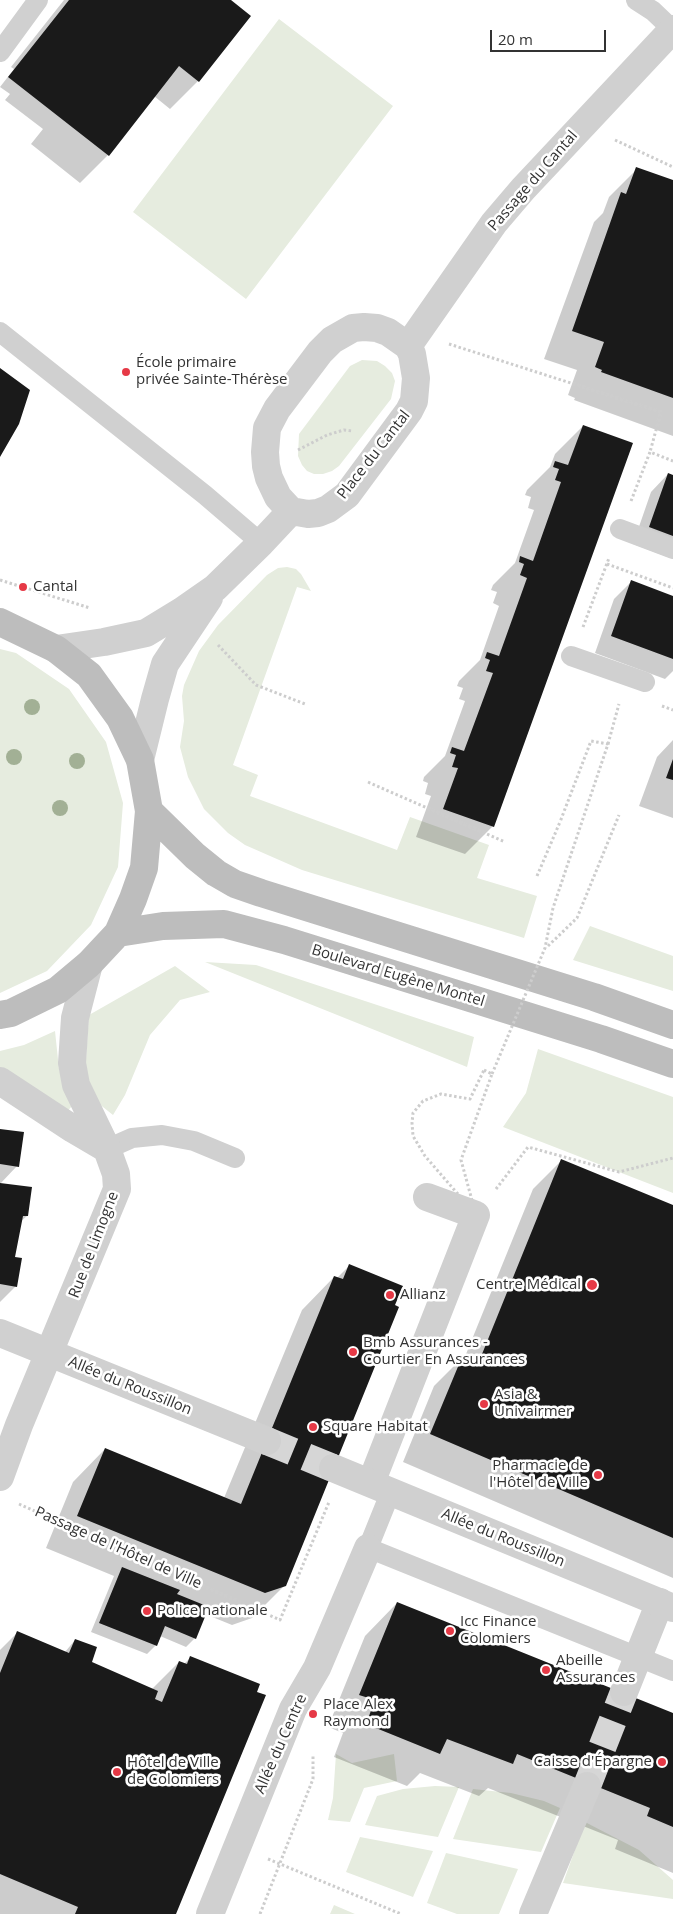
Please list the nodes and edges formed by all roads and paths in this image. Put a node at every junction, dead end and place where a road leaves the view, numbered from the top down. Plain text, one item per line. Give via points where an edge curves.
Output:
1 (38, 0) edge
2 (636, 0) edge
3 (673, 29) edge
4 (0, 52) edge
5 (604, 102) junction
6 (673, 167) edge
7 (431, 312) junction
8 (0, 332) edge
9 (408, 346) junction
10 (265, 452) junction
11 (378, 452) junction
12 (650, 452) junction
13 (673, 460) edge
14 (628, 508) dead end
15 (291, 511) junction
16 (620, 529) dead end
17 (261, 543) junction
18 (673, 549) edge
19 (610, 555) dead end
20 (607, 564) junction
21 (0, 580) edge
22 (215, 588) junction
23 (673, 588) edge
24 (94, 609) dead end
25 (0, 622) edge
26 (194, 622) junction
27 (582, 633) dead end
28 (56, 649) junction
29 (571, 656) dead end
30 (646, 682) dead end
31 (305, 704) dead end
32 (140, 760) junction
33 (368, 782) dead end
34 (149, 811) junction
35 (619, 815) dead end
36 (506, 842) dead end
37 (537, 876) dead end
38 (118, 933) junction
39 (545, 948) junction
40 (89, 964) junction
41 (0, 1015) edge
42 (673, 1025) edge
43 (673, 1064) edge
44 (492, 1074) junction
45 (0, 1081) edge
46 (107, 1149) junction
47 (424, 1156) dead end
48 (236, 1158) dead end
49 (673, 1158) edge
50 (461, 1160) dead end
51 (493, 1192) dead end
52 (427, 1197) dead end
53 (0, 1333) edge
54 (49, 1353) junction
55 (267, 1440) tunnel mouth
56 (338, 1470) joint
57 (0, 1477) edge
58 (381, 1487) junction
59 (18, 1504) dead end
60 (368, 1548) junction
61 (666, 1605) edge
62 (637, 1657) junction
63 (673, 1671) edge
64 (624, 1692) tunnel mouth
65 (587, 1786) tunnel mouth
66 (237, 1846) junction
67 (210, 1914) edge
68 (401, 1914) edge
69 (534, 1914) edge

1 - 4 lane
2 - 3 lane
3 - 5 street, Passage du Cantal
5 - 6 path via 615,140
5 - 7 street, Passage du Cantal via 494,223
7 - 9 street, Passage du Cantal
7 - 12 path via 436,340 661,412
8 - 17 lane
9 - 10 street via 377,328 352,328 332,340 271,417
9 - 11 street, Place du Cantal via 416,378 414,401
10 - 11 path via 293,452 344,430 354,431
10 - 15 street via 269,478 278,497
11 - 15 street, Place du Cantal via 347,495 338,502 318,513
12 - 13 path
12 - 14 path
15 - 17 street
16 - 18 lane
17 - 22 street
19 - 20 path
20 - 23 path
20 - 27 path
21 - 24 path
22 - 26 street
22 - 28 street via 146,632
25 - 28 main road
26 - 31 path via 256,685
26 - 32 street via 165,664
28 - 32 main road via 89,675 120,718
29 - 30 lane
32 - 34 main road
33 - 36 path
34 - 38 main road via 144,868
34 - 42 main road via 216,874 235,884
35 - 39 path via 577,918
37 - 39 path, bridge via 590,741 608,744 553,908
38 - 40 main road
38 - 43 main road, Boulevard Eugène Montel via 163,926 224,924 573,1030
39 - 44 path, bridge
40 - 41 main road via 58,990 11,1013
40 - 46 street, Rue de Limogne via 75,1018 72,1063 76,1086
44 - 47 path via 484,1070 470,1099 441,1094 423,1101 413,1113 414,1136
44 - 50 path
45 - 46 street
46 - 48 lane via 132,1138 162,1134 194,1141
46 - 54 street, Rue de Limogne via 116,1174 117,1189
49 - 51 path via 619,1172 528,1146
52 - 58 street via 479,1212
53 - 54 street
54 - 55 street, Allée du Roussillon
54 - 57 street, Rue de Limogne
56 - 58 street, Allée du Roussillon
56 - 59 path, Passage de l'Hôtel de Ville via 280,1620
58 - 60 lane
58 - 61 street, Allée du Roussillon
60 - 62 lane
60 - 66 street, Allée du Centre via 317,1668 293,1709
61 - 62 street
62 - 63 lane
62 - 64 street
65 - 69 street
66 - 67 street, Allée du Centre
66 - 68 path

